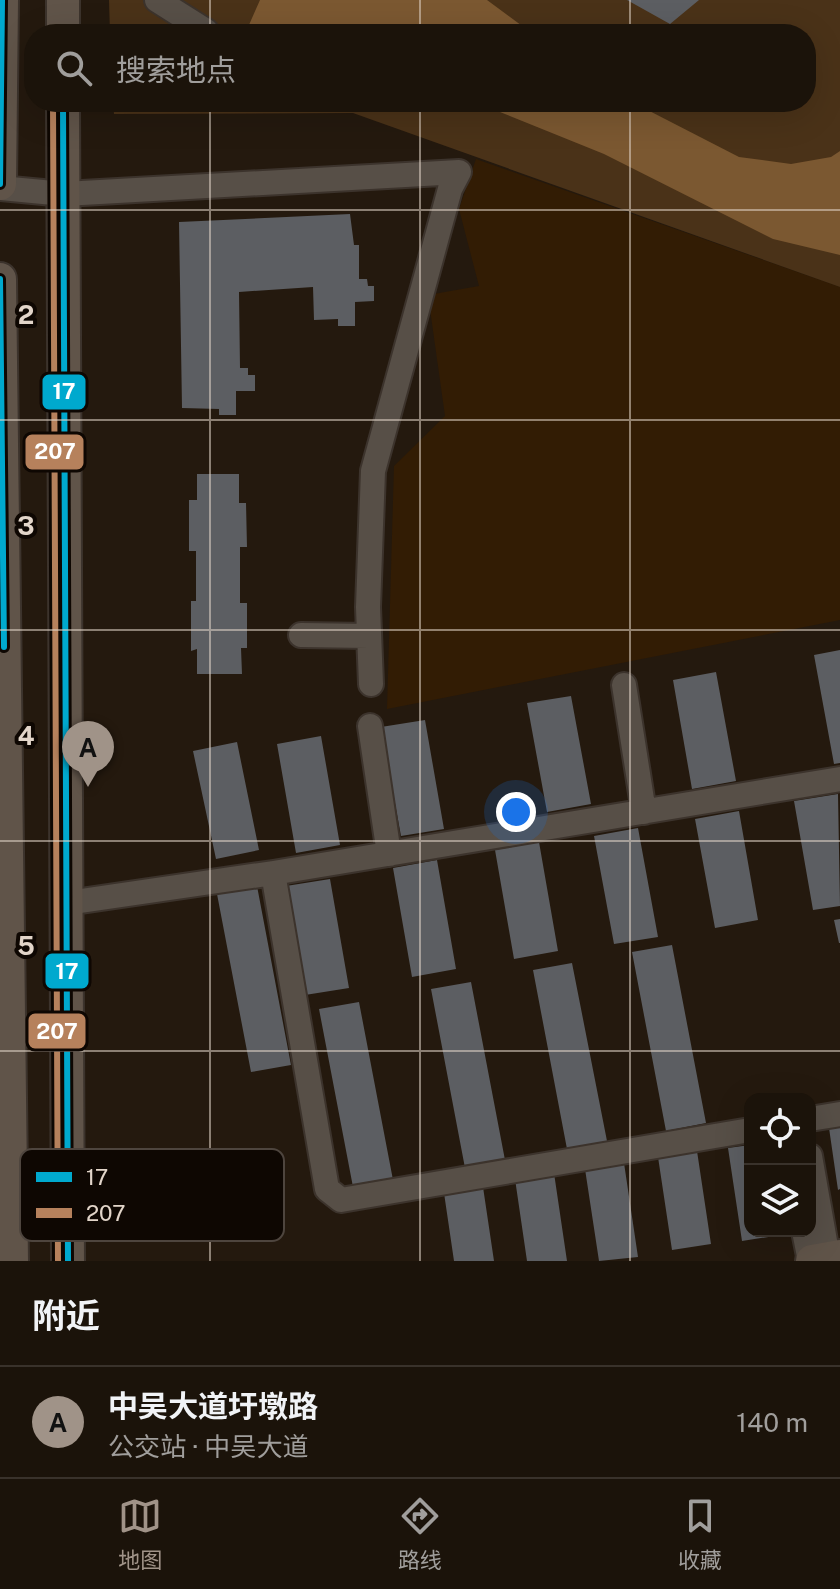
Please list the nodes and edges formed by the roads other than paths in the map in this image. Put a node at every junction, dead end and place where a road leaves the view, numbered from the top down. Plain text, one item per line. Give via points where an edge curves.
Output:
1 (2, 0) edge
2 (63, 0) edge
3 (157, 0) edge
4 (63, 24) edge
5 (195, 24) edge
6 (63, 112) edge
7 (0, 186) edge
8 (64, 194) junction
9 (0, 279) edge
10 (301, 635) dead end
11 (369, 636) junction
12 (371, 684) dead end
13 (624, 685) dead end
14 (370, 726) dead end
15 (840, 779) edge
16 (644, 812) junction
17 (389, 854) junction
18 (273, 873) junction
19 (67, 903) junction
20 (5, 1093) edge
21 (840, 1114) edge
22 (816, 1118) edge
23 (744, 1131) edge
24 (68, 1149) edge
25 (811, 1165) edge
26 (808, 1237) edge
27 (68, 1241) edge
28 (822, 1259) edge
29 (12, 1261) edge
30 (68, 1261) edge

1 - 7 main road
2 - 4 main road
3 - 5 street
6 - 8 main road
7 - 8 street
8 - 11 street via 459,172 373,471
8 - 19 main road
9 - 20 main road
10 - 11 street
11 - 12 street
13 - 16 street
14 - 17 street
15 - 16 street
16 - 17 street
17 - 18 street
18 - 19 street
18 - 23 street via 327,1189 341,1200
19 - 24 main road
20 - 29 main road
21 - 22 street
25 - 28 street
26 - 28 street
27 - 30 main road

